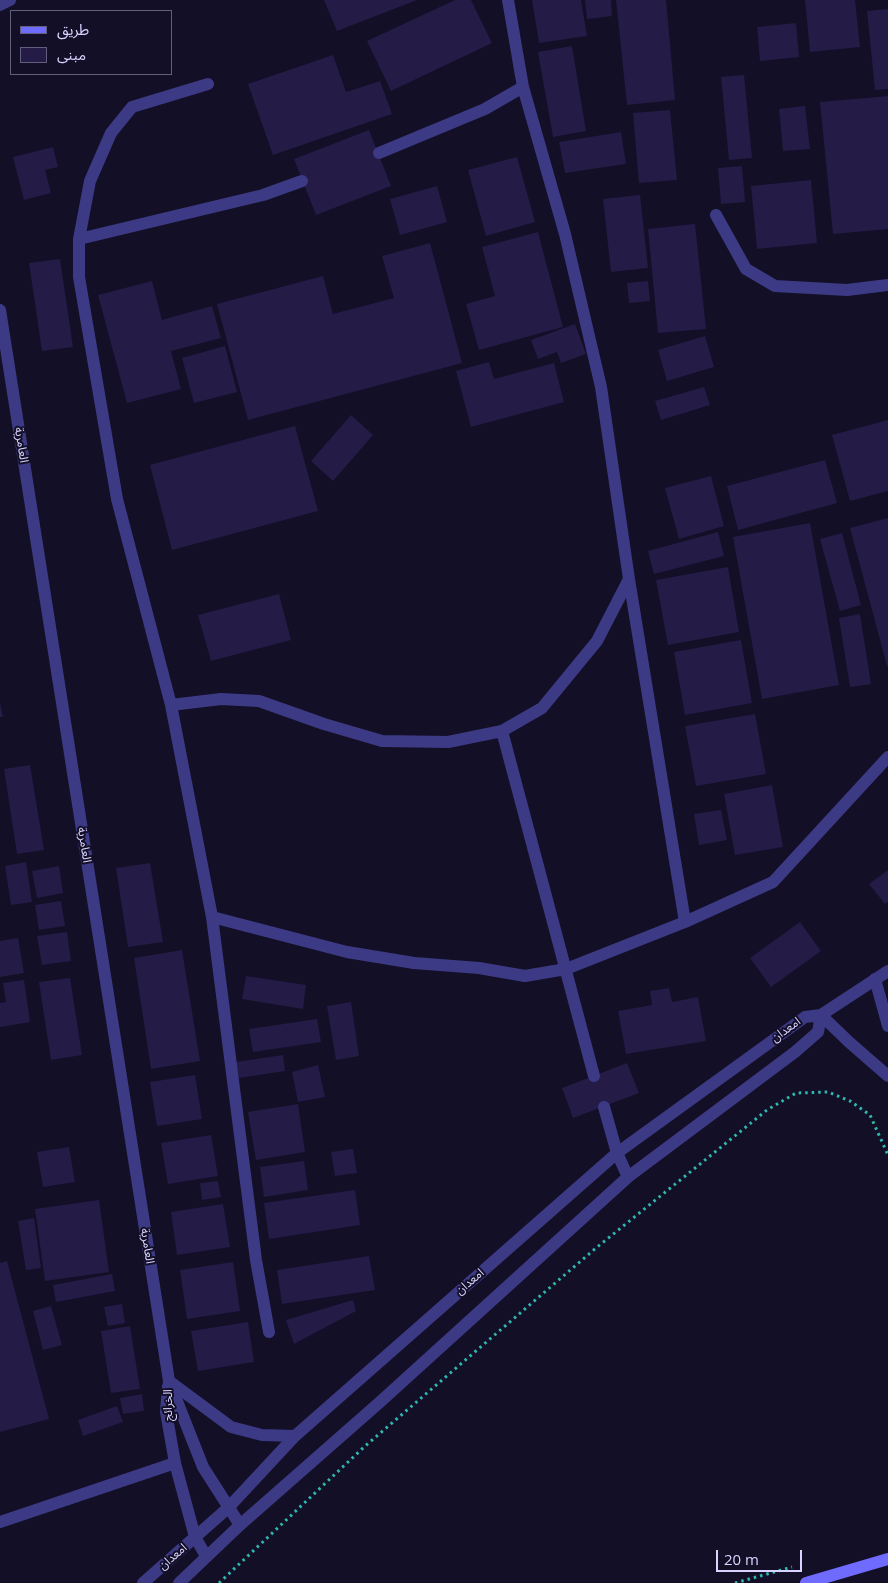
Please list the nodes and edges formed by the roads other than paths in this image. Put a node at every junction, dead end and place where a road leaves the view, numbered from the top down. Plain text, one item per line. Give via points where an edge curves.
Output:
1 (10, 0) edge
2 (508, 0) edge
3 (0, 5) edge
4 (208, 84) dead end
5 (523, 87) junction
6 (378, 153) dead end
7 (302, 180) dead end
8 (716, 215) dead end
9 (78, 239) junction
10 (888, 285) edge
11 (0, 310) edge
12 (629, 579) junction
13 (171, 705) junction
14 (502, 730) junction
15 (888, 757) edge
16 (212, 917) junction
17 (685, 922) junction
18 (566, 969) junction
19 (888, 971) edge
20 (875, 979) junction
21 (821, 1015) junction
22 (888, 1026) edge
23 (594, 1076) dead end
24 (888, 1076) edge
25 (604, 1107) dead end
26 (618, 1153) junction
27 (628, 1177) junction
28 (269, 1332) dead end
29 (169, 1381) junction
30 (294, 1436) junction
31 (176, 1463) junction
32 (228, 1508) junction
33 (0, 1522) edge
34 (240, 1525) junction
35 (195, 1537) junction
36 (206, 1556) junction
37 (888, 1559) edge
38 (143, 1583) edge
39 (179, 1583) edge
40 (806, 1583) edge

1 - 3 street
2 - 5 street
4 - 9 street via 132,107 111,133 90,180
5 - 6 street via 485,109
5 - 12 street via 565,234 601,387
7 - 9 street via 263,195
8 - 10 street via 746,269 776,286 847,290
9 - 13 street via 79,277 118,499
11 - 29 street, العامرية
12 - 14 street via 597,641 542,708
12 - 17 street
13 - 14 street via 221,699 260,700 324,724 382,740 448,742
13 - 16 street
14 - 18 street
15 - 17 street via 773,882
16 - 18 street via 347,952 414,963 525,976
16 - 28 street via 255,1250
17 - 18 street
18 - 23 street
19 - 20 street, امعدان
20 - 21 street, امعدان
20 - 22 street
21 - 24 street
21 - 26 street, امعدان via 805,1017
21 - 27 street, امعدان via 818,1032 795,1052
25 - 26 street
26 - 27 street
26 - 30 street, امعدان
27 - 34 street, امعدان
29 - 30 street via 231,1427 262,1435
29 - 31 street, الخرائج via 166,1412
29 - 32 street, الخرائج via 203,1467
30 - 32 street, امعدان
31 - 33 street
31 - 35 street, الخرائج
32 - 34 street, الخرائج
32 - 35 street, امعدان
34 - 36 street, امعدان
35 - 36 street, الخرائج
35 - 38 street, امعدان
36 - 39 street, امعدان
37 - 40 main road

